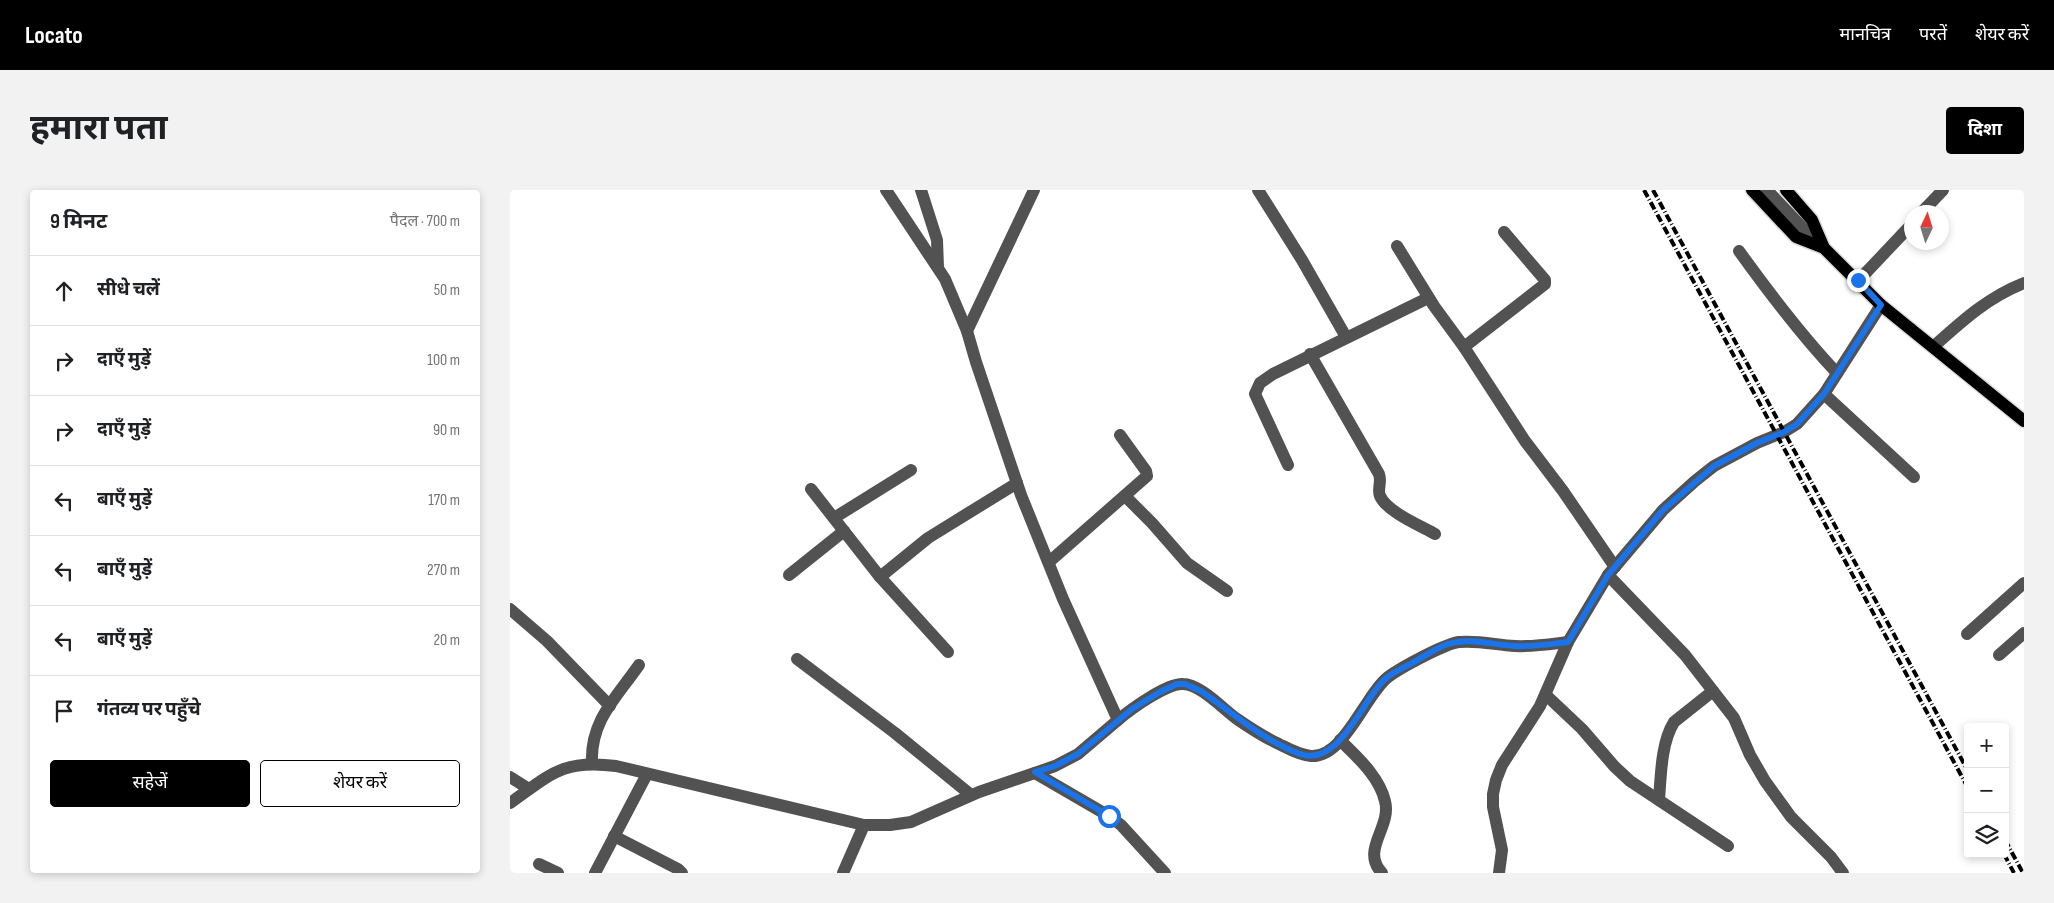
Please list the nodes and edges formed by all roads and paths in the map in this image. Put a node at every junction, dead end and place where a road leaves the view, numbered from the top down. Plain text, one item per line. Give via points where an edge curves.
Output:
1 (886, 190) edge
2 (921, 190) edge
3 (1034, 190) edge
4 (1258, 190) edge
5 (1752, 190) edge
6 (1768, 190) edge
7 (1786, 190) edge
8 (1943, 190) edge
9 (1929, 205) edge
10 (1504, 232) dead end
11 (1904, 232) edge
12 (1397, 246) dead end
13 (1824, 248) junction
14 (1738, 251) dead end
15 (938, 267) junction
16 (1858, 280) junction
17 (2024, 283) edge
18 (1428, 298) junction
19 (1881, 305) junction
20 (967, 331) junction
21 (1346, 337) junction
22 (1464, 347) junction
23 (1933, 347) junction
24 (1310, 354) junction
25 (1837, 373) junction
26 (1824, 394) junction
27 (2024, 421) edge
28 (1120, 435) dead end
29 (1288, 465) dead end
30 (911, 470) dead end
31 (1914, 476) dead end
32 (1017, 483) junction
33 (811, 489) dead end
34 (1125, 496) junction
35 (834, 518) junction
36 (844, 531) junction
37 (1435, 534) dead end
38 (1049, 562) junction
39 (1612, 571) junction
40 (789, 575) dead end
41 (880, 576) junction
42 (2024, 583) edge
43 (1227, 591) dead end
44 (510, 608) edge
45 (2024, 633) edge
46 (1967, 634) dead end
47 (1568, 642) junction
48 (948, 652) dead end
49 (1999, 655) dead end
50 (797, 659) dead end
51 (639, 665) dead end
52 (1713, 691) junction
53 (1546, 695) junction
54 (610, 706) junction
55 (1118, 720) junction
56 (1340, 740) junction
57 (592, 763) junction
58 (1035, 772) junction
59 (647, 774) junction
60 (510, 777) edge
61 (529, 789) junction
62 (971, 795) junction
63 (1659, 800) junction
64 (510, 803) edge
65 (864, 825) junction
66 (614, 836) junction
67 (1728, 846) dead end
68 (539, 864) dead end
69 (558, 873) edge
70 (595, 873) edge
71 (682, 873) edge
72 (843, 873) edge
73 (1165, 873) edge
74 (1382, 873) edge
75 (1499, 873) edge
76 (1843, 873) edge

1 - 15 street
2 - 15 street via 937,240
3 - 20 street
4 - 21 street
5 - 13 main road via 1796,237
6 - 13 street
7 - 13 main road via 1812,220
8 - 9 street
10 - 22 street via 1545,284
11 - 16 street
12 - 18 street
13 - 16 main road
14 - 25 street via 1782,311
15 - 20 street
16 - 19 main road
17 - 23 street via 1986,302
18 - 21 street
18 - 22 street
19 - 23 main road
19 - 25 street
20 - 32 street
21 - 24 street
22 - 39 street via 1524,441 1564,491
23 - 27 main road
24 - 29 street via 1260,383 1255,394
24 - 37 street via 1379,474 1381,498 1388,506
25 - 26 street
26 - 31 street
26 - 39 street via 1797,424 1714,466 1695,481 1663,510
28 - 34 street via 1147,474
30 - 35 street
32 - 38 street
32 - 41 street via 928,538
33 - 35 street
34 - 38 street
34 - 43 street via 1186,563
35 - 36 street
36 - 40 street
36 - 41 street
38 - 55 street
39 - 47 street
39 - 52 street
41 - 48 street
42 - 46 street
44 - 54 street
45 - 49 street
47 - 53 street
47 - 56 street via 1524,646 1469,641 1446,644 1384,680
50 - 62 street
51 - 54 street
52 - 63 street via 1670,728
52 - 76 street via 1734,718 1765,781 1791,817
53 - 63 street via 1630,781
53 - 75 street via 1496,780 1494,807 1502,850
54 - 57 street via 593,738
55 - 56 street via 1160,692 1185,684 1201,691 1264,737 1301,754 1313,756 1326,752
55 - 58 street via 1078,754
56 - 74 street via 1366,767 1386,802 1373,860
57 - 59 street
57 - 61 street via 577,764 552,773
58 - 62 street
58 - 73 street via 1121,825
59 - 65 street
59 - 66 street
60 - 61 street
61 - 64 street
62 - 65 street via 911,822
63 - 67 street
65 - 72 street
66 - 70 street
66 - 71 street
68 - 69 street

